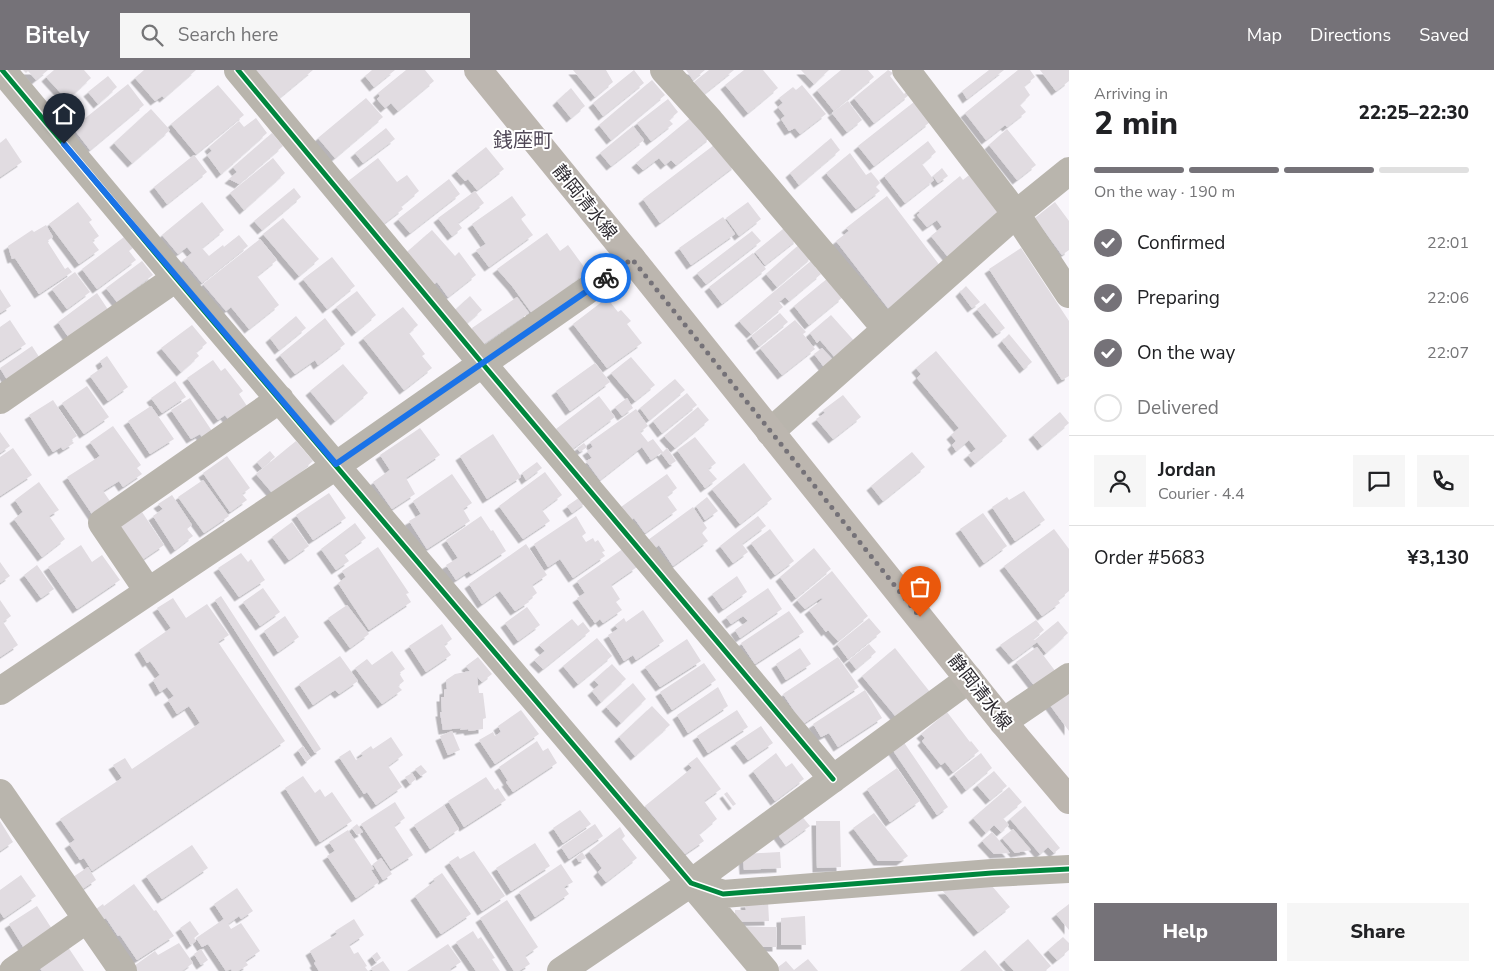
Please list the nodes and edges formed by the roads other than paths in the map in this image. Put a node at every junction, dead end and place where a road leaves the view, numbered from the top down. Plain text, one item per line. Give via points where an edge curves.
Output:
1 (2, 70) edge
2 (238, 70) edge
3 (478, 70) edge
4 (664, 70) edge
5 (906, 70) edge
6 (1069, 171) edge
7 (1016, 214) junction
8 (632, 259) junction
9 (176, 278) junction
10 (1069, 294) edge
11 (886, 329) junction
12 (482, 363) junction
13 (280, 399) junction
14 (0, 400) edge
15 (770, 432) junction
16 (336, 464) junction
17 (148, 591) junction
18 (1069, 677) edge
19 (969, 679) junction
20 (0, 691) edge
21 (1003, 722) junction
22 (833, 779) junction
23 (0, 793) edge
24 (1069, 800) edge
25 (1069, 869) edge
26 (691, 883) junction
27 (87, 919) junction
28 (12, 971) edge
29 (123, 971) edge
30 (561, 971) edge
31 (765, 971) edge

1 - 9 street
2 - 12 street
3 - 8 main road, 静岡清水線
4 - 11 street
5 - 7 street
6 - 7 street
7 - 10 street
7 - 11 street
8 - 12 street
8 - 15 main road, 静岡清水線
9 - 13 street
9 - 14 street
11 - 15 street
12 - 16 street
12 - 22 street
13 - 16 street
13 - 17 street via 102,523
15 - 19 main road, 静岡清水線
16 - 17 street
16 - 26 street
17 - 20 street
18 - 21 street
19 - 21 main road, 静岡清水線
19 - 22 street
21 - 24 main road, 静岡清水線
22 - 26 street
23 - 27 street
25 - 26 street via 723,894
26 - 30 street
26 - 31 street
27 - 28 street
27 - 29 street

